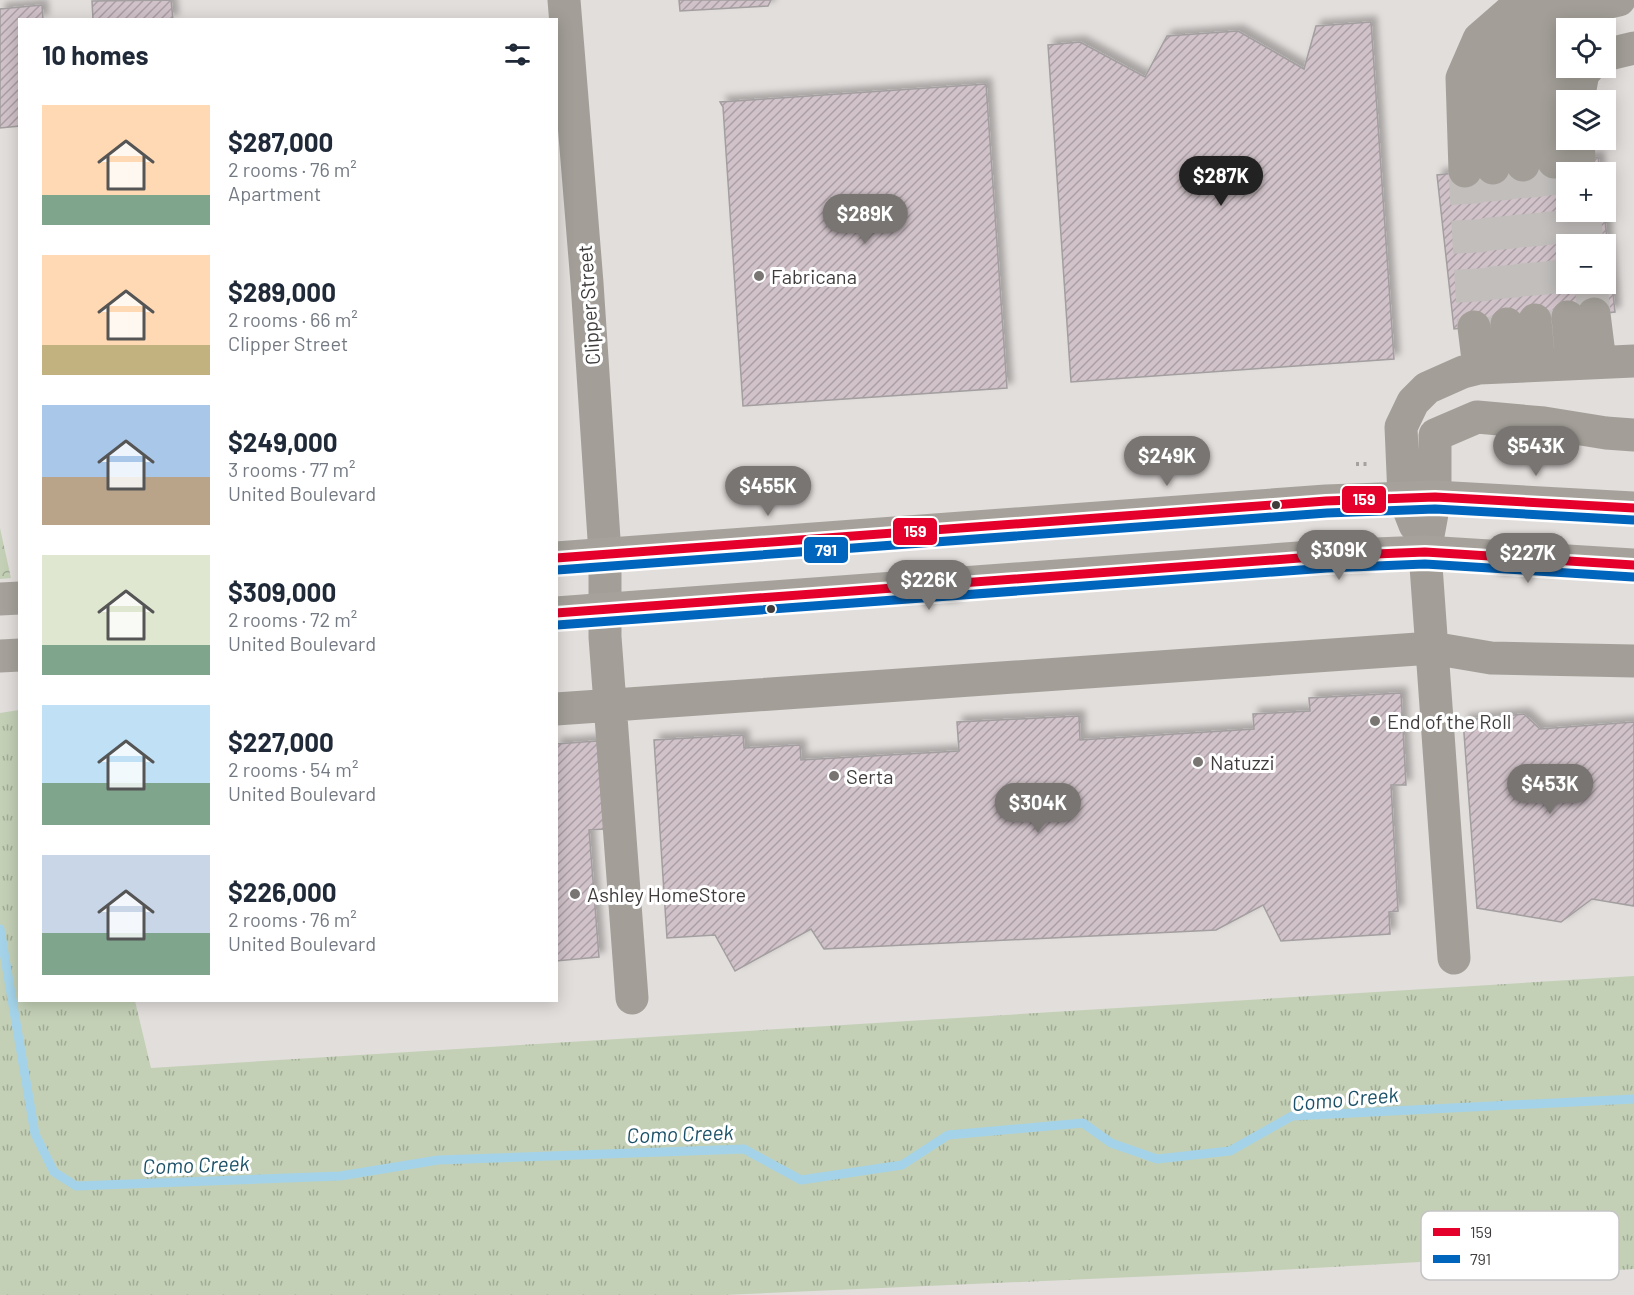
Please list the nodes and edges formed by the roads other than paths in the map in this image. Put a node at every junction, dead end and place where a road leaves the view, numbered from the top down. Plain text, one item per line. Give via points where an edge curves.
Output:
1 (564, 0) edge
2 (1536, 0) edge
3 (1619, 0) edge
4 (1634, 15) edge
5 (1616, 18) edge
6 (1634, 32) edge
7 (1556, 35) edge
8 (1616, 35) edge
9 (1634, 48) edge
10 (1616, 52) edge
11 (1556, 72) edge
12 (1532, 161) edge
13 (1581, 316) tunnel mouth
14 (1521, 322) tunnel mouth
15 (1474, 327) tunnel mouth
16 (1634, 361) edge
17 (1586, 363) junction
18 (1510, 366) junction
19 (1634, 435) edge
20 (1419, 497) junction
21 (1634, 508) edge
22 (1425, 552) junction
23 (605, 554) junction
24 (558, 558) edge
25 (1634, 565) edge
26 (18, 598) edge
27 (0, 599) edge
28 (604, 610) junction
29 (558, 613) edge
30 (1432, 648) junction
31 (18, 655) edge
32 (0, 656) edge
33 (1634, 661) edge
34 (610, 705) junction
35 (558, 709) edge
36 (1454, 958) dead end
37 (632, 998) dead end

1 - 23 street, Clipper Street
2 - 12 street via 1511,11 1479,39 1462,78
3 - 12 street via 1553,15 1528,30 1496,72 1491,100
4 - 5 street
6 - 8 street
7 - 12 street via 1539,49 1521,96
9 - 10 street
11 - 12 street
13 - 17 street
14 - 18 street
15 - 18 street
16 - 17 street
17 - 18 street
18 - 20 street via 1463,372 1427,388 1413,402 1401,427
19 - 20 street via 1477,417 1435,435
20 - 21 main road
20 - 22 street
20 - 23 main road
22 - 25 main road
22 - 28 main road
22 - 30 street
23 - 24 main road
23 - 28 street, Clipper Street
26 - 27 main road
28 - 29 main road
28 - 34 street, Clipper Street
30 - 33 street via 1491,658
30 - 34 street
30 - 36 street
31 - 32 main road
34 - 35 street
34 - 37 street, Clipper Street

